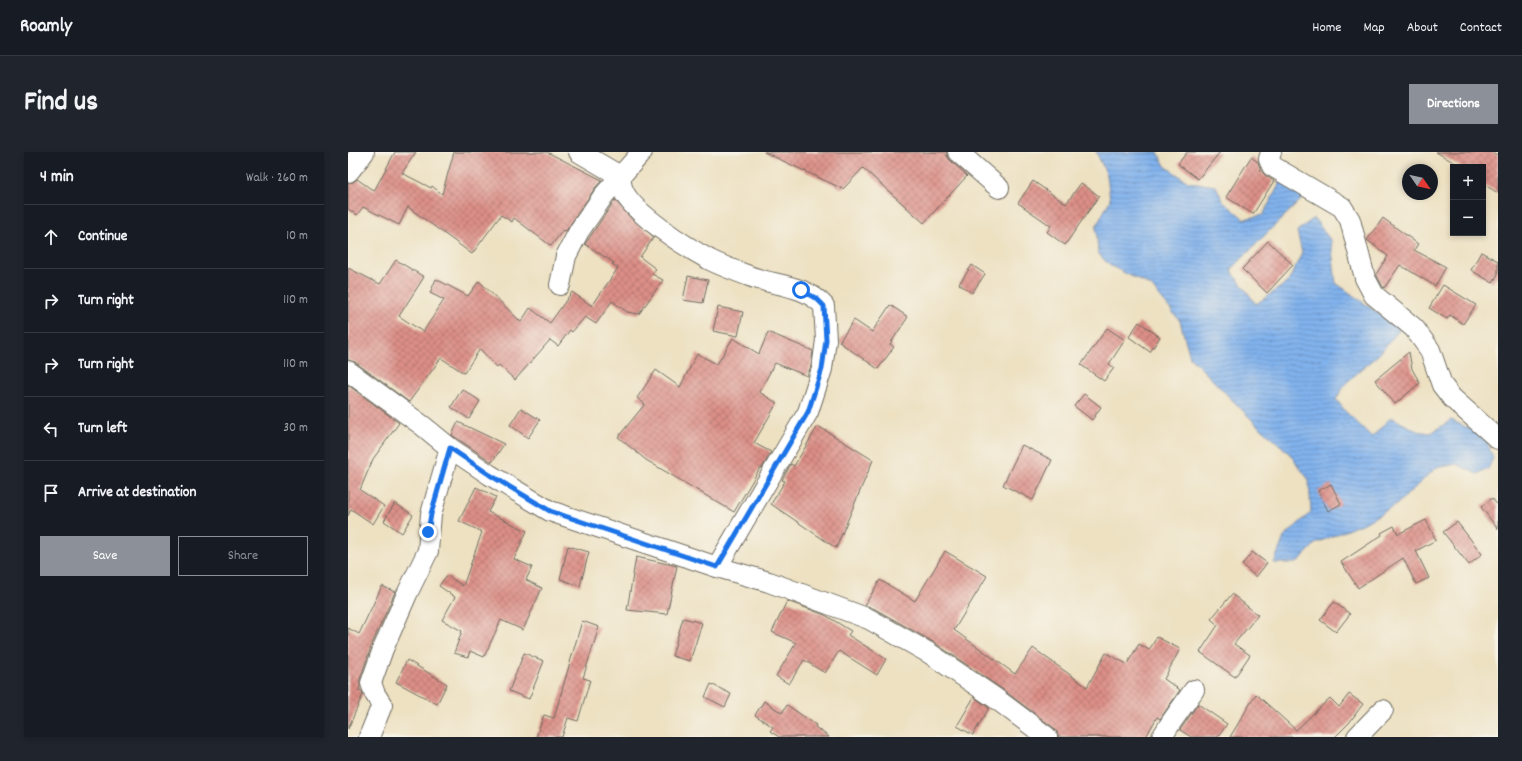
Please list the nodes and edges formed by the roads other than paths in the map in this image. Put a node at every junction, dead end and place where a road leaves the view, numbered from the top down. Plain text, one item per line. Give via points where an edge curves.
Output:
1 (363, 152) edge
2 (579, 152) edge
3 (642, 152) edge
4 (958, 152) edge
5 (1270, 152) edge
6 (348, 171) edge
7 (620, 176) junction
8 (999, 188) dead end
9 (560, 286) dead end
10 (348, 371) edge
11 (1498, 439) edge
12 (450, 448) junction
13 (717, 567) junction
14 (1194, 690) dead end
15 (1383, 710) dead end
16 (370, 737) edge
17 (1047, 737) edge
18 (1162, 737) edge
19 (1357, 737) edge

1 - 6 street
2 - 7 street
3 - 7 street
4 - 8 street
5 - 11 street via 1272,166 1342,207 1350,220 1365,278 1374,295 1414,328 1430,350 1442,385 1452,398
7 - 9 street via 578,231 566,256
7 - 13 street via 623,191 639,212 656,226 710,260 751,277 801,290 824,306 826,340 822,369 808,412
10 - 12 street
12 - 13 street via 550,511
12 - 16 street via 431,514 428,551 382,650 371,683 382,705
13 - 17 street via 769,582 869,619 929,653
14 - 18 street
15 - 19 street

